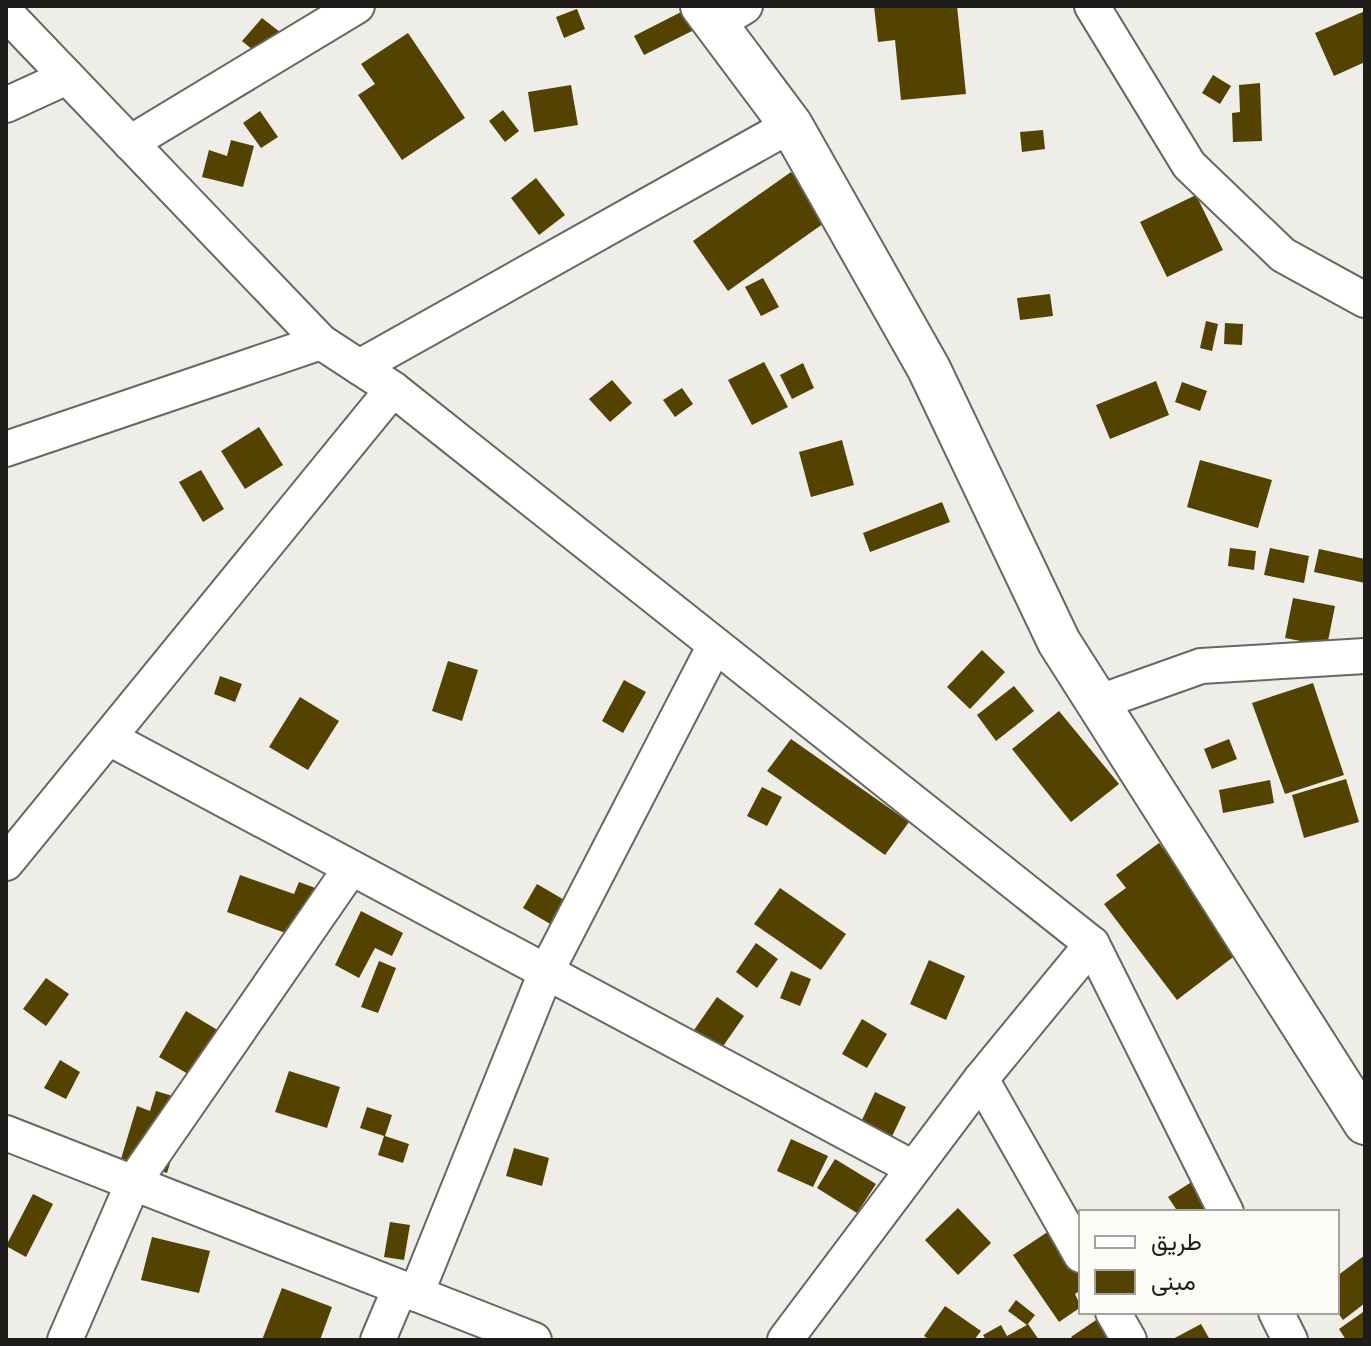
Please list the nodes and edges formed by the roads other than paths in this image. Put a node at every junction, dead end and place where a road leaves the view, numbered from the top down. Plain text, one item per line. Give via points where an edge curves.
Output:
1 (357, 6) edge
2 (1092, 6) edge
3 (721, 12) edge
4 (6, 13) edge
5 (67, 77) junction
6 (6, 105) edge
7 (791, 125) junction
8 (130, 143) junction
9 (1365, 300) edge
10 (321, 342) junction
11 (359, 367) junction
12 (393, 389) junction
13 (6, 449) edge
14 (715, 645) junction
15 (1365, 656) edge
16 (1097, 703) junction
17 (109, 738) junction
18 (6, 863) edge
19 (351, 868) junction
20 (1092, 944) junction
21 (546, 972) junction
22 (981, 1079) junction
23 (1365, 1123) edge
24 (6, 1133) edge
25 (913, 1168) junction
26 (133, 1183) junction
27 (1225, 1210) edge
28 (1079, 1251) edge
29 (408, 1291) junction
30 (1114, 1314) edge
31 (1277, 1314) edge
32 (65, 1340) edge
33 (378, 1340) edge
34 (534, 1340) edge
35 (785, 1340) edge
36 (1129, 1340) edge
37 (1290, 1340) edge

1 - 8 street
2 - 9 street via 1189,165 1283,255
3 - 7 street
4 - 5 street
5 - 6 street
5 - 8 street
7 - 11 street
7 - 16 street via 929,369 1059,642
8 - 10 street
10 - 11 street
10 - 13 street
11 - 12 street
12 - 14 street
12 - 17 street
14 - 20 street
14 - 21 street
15 - 16 street via 1201,666
16 - 23 street
17 - 18 street
17 - 19 street
19 - 21 street
19 - 26 street
20 - 22 street
20 - 27 street
21 - 25 street
21 - 29 street
22 - 25 street
22 - 28 street
24 - 26 street
25 - 35 street
26 - 29 street
26 - 32 street
29 - 33 street
29 - 34 street
30 - 36 street
31 - 37 street

